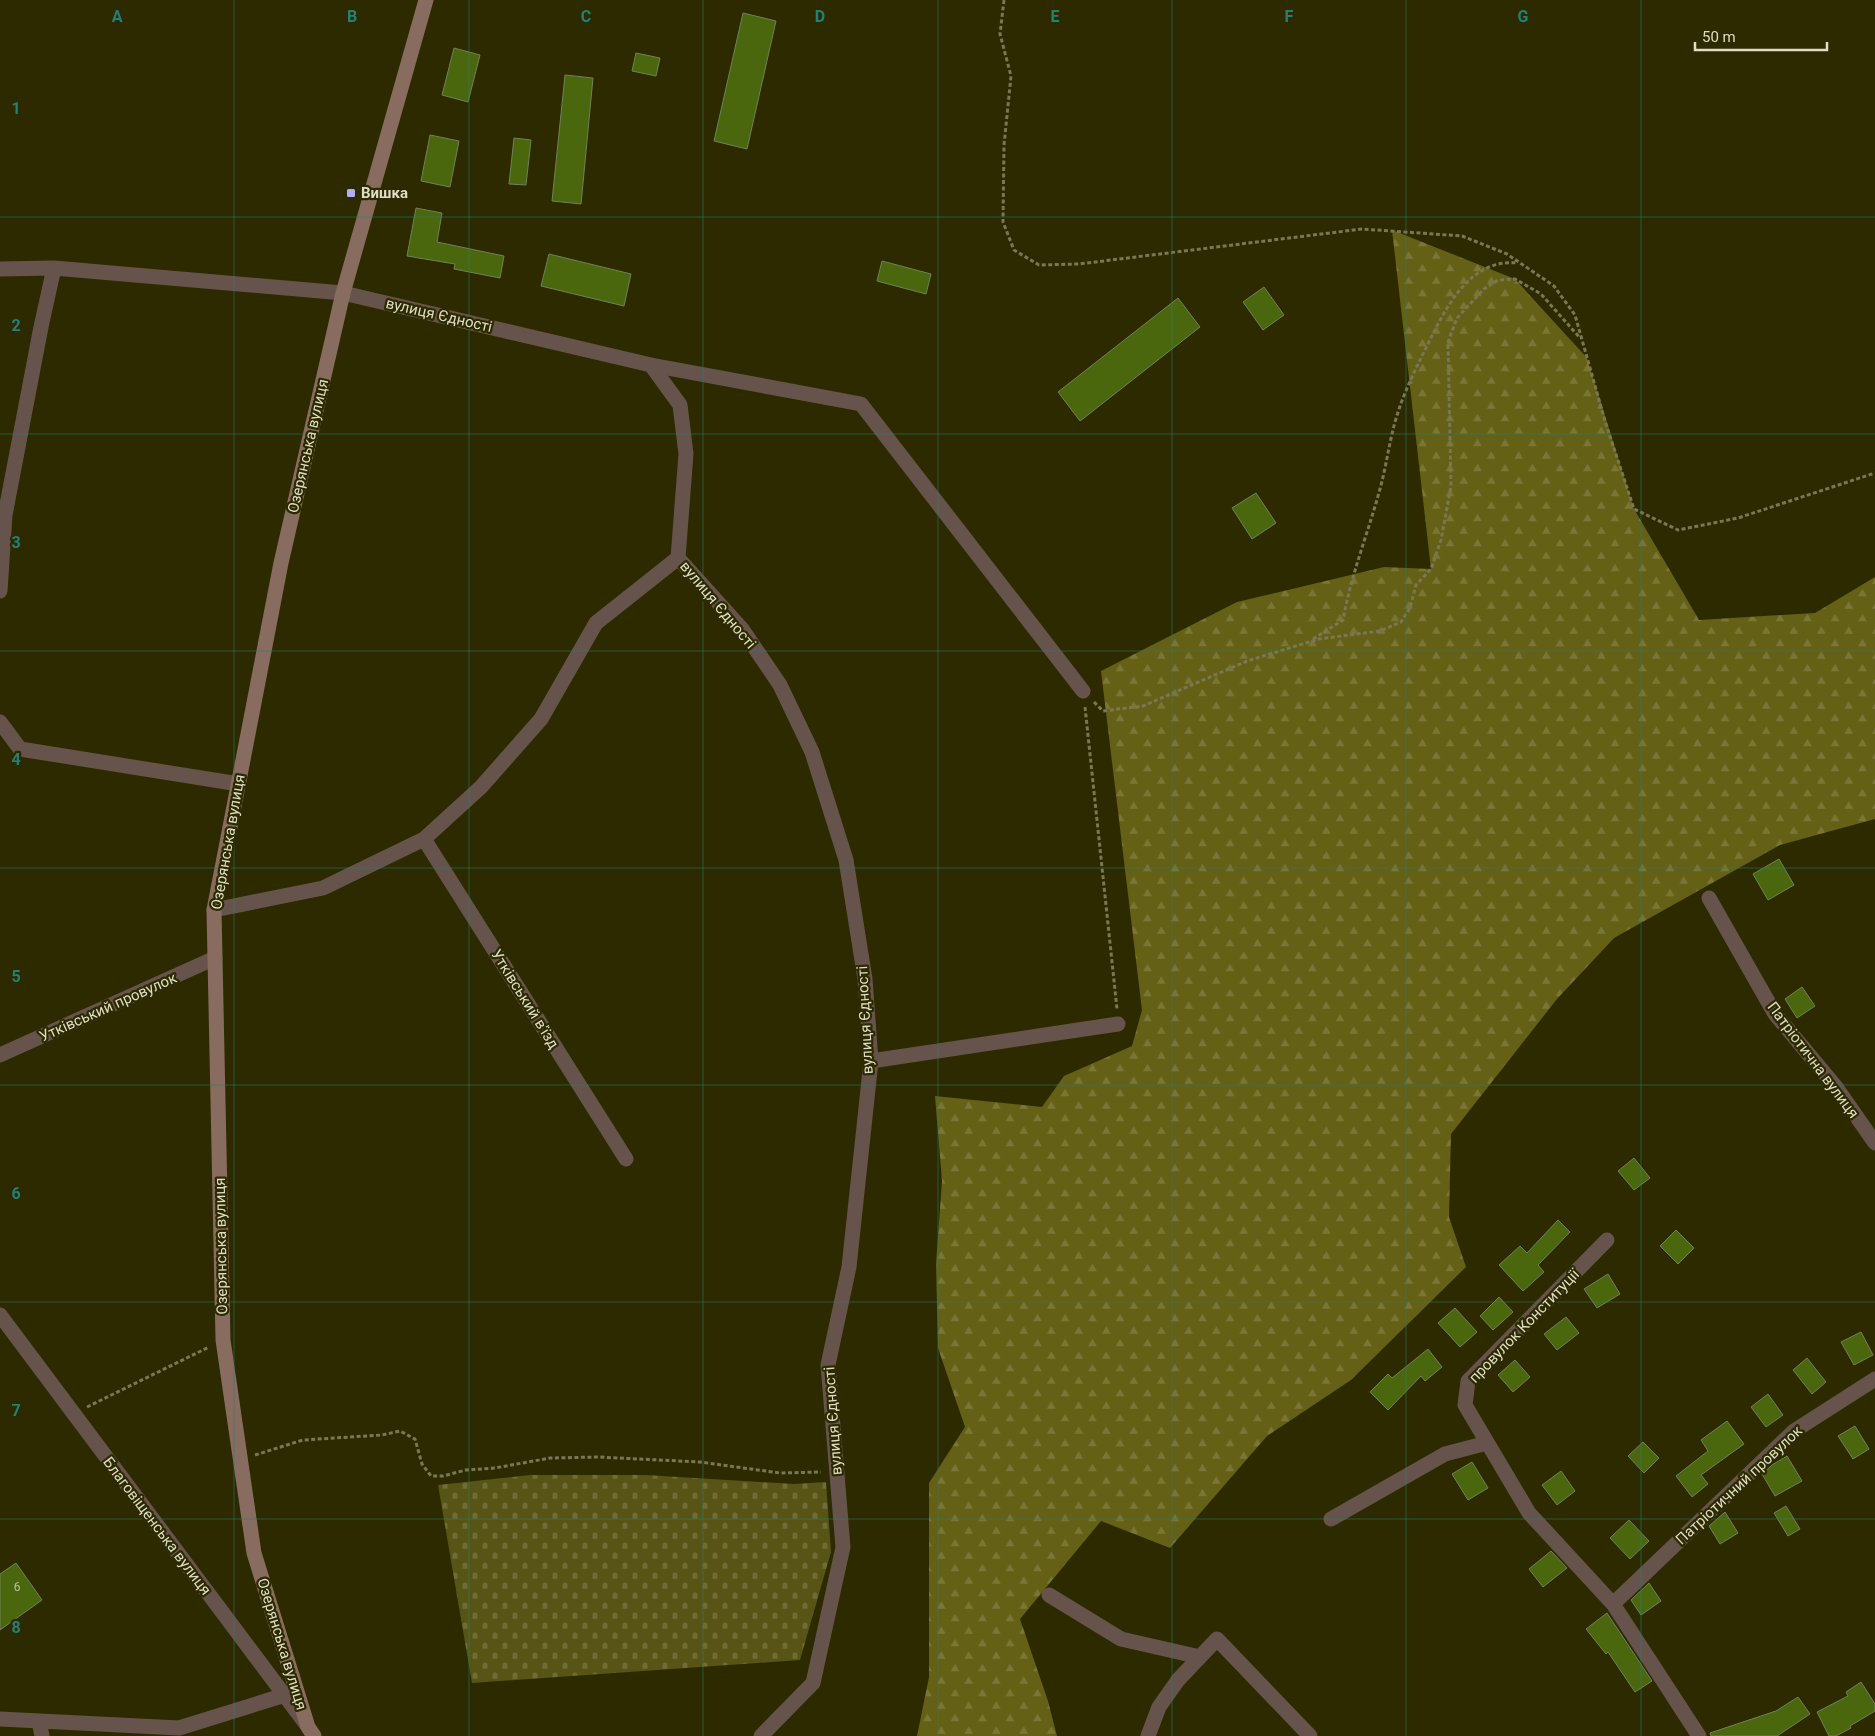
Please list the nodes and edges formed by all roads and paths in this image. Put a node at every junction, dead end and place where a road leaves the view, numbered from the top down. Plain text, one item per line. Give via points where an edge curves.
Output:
1 (426, 0) edge
2 (1004, 0) edge
3 (1520, 263) junction
4 (54, 268) junction
5 (0, 269) edge
6 (343, 293) junction
7 (1581, 338) junction
8 (651, 365) junction
9 (1875, 473) edge
10 (678, 558) junction
11 (0, 591) edge
12 (1308, 642) junction
13 (1083, 691) junction
14 (0, 722) edge
15 (239, 784) junction
16 (424, 839) junction
17 (1709, 898) dead end
18 (214, 910) junction
19 (216, 958) junction
20 (1118, 1024) joint
21 (0, 1055) edge
22 (871, 1061) junction
23 (1875, 1143) edge
24 (626, 1159) dead end
25 (1607, 1240) dead end
26 (0, 1316) edge
27 (223, 1340) junction
28 (1875, 1379) edge
29 (74, 1414) junction
30 (1487, 1443) junction
31 (240, 1461) junction
32 (836, 1472) junction
33 (1331, 1519) dead end
34 (1049, 1596) dead end
35 (1613, 1604) junction
36 (1200, 1657) junction
37 (284, 1695) junction
38 (0, 1719) edge
39 (40, 1729) edge
40 (311, 1731) edge
41 (760, 1736) edge
42 (1148, 1736) edge
43 (1310, 1736) edge
44 (1699, 1736) edge

1 - 6 street, Озерянська вулиця
2 - 3 path via 1000,34 1010,76 1002,222 1014,250 1039,265 1079,264 1362,229 1462,236 1507,254
3 - 7 path via 1554,286 1575,315
3 - 12 path via 1492,264 1474,276 1447,305 1409,380 1350,582 1343,620
4 - 5 street, вулиця Єдності
4 - 6 street, вулиця Єдності
4 - 11 street via 5,515
6 - 8 street, вулиця Єдності
6 - 15 street, Озерянська вулиця via 281,564
7 - 9 path via 1604,422 1634,509 1678,530 1738,518
7 - 12 path via 1541,294 1516,279 1498,280 1484,289 1457,318 1448,342 1452,486 1431,570 1416,585 1410,608 1401,622 1380,631
8 - 10 street, вулиця Єдності via 680,405 686,454
8 - 13 street, вулиця Єдності via 861,404
10 - 16 street via 596,623 541,718 481,787
10 - 22 street, вулиця Єдності via 742,629 780,685 812,752 846,860 865,979
12 - 13 path via 1247,661 1143,706 1103,712
13 - 20 path
14 - 15 street via 20,749
15 - 18 street, Озерянська вулиця
16 - 18 street via 323,888
16 - 24 street, Утківський в'їзд
17 - 23 street, Патріотична вулиця via 1775,1014 1836,1086
18 - 19 street, Озерянська вулиця
19 - 21 street, Утківський провулок
19 - 27 street, Озерянська вулиця
20 - 22 street
22 - 32 street, вулиця Єдності via 849,1267 828,1365
25 - 30 street, провулок Конституції via 1468,1381 1465,1405
26 - 29 street, Благовіщенська вулиця
27 - 29 path
27 - 31 street, Озерянська вулиця
28 - 35 street, Патріотичний провулок via 1794,1431
29 - 37 street, Благовіщенська вулиця
30 - 33 street via 1444,1454
30 - 35 street, провулок Конституції via 1529,1513
31 - 32 path via 303,1440 400,1431 415,1439 422,1464 432,1476 550,1458 598,1457 700,1462 780,1473
31 - 40 street, Озерянська вулиця via 254,1553
32 - 41 street, вулиця Єдності via 843,1547 813,1683
34 - 36 street via 1121,1639
35 - 44 street, провулок Конституції
36 - 42 street via 1159,1707
36 - 43 street via 1217,1639
37 - 39 street via 179,1728
37 - 40 street, Благовіщенська вулиця
38 - 39 street

